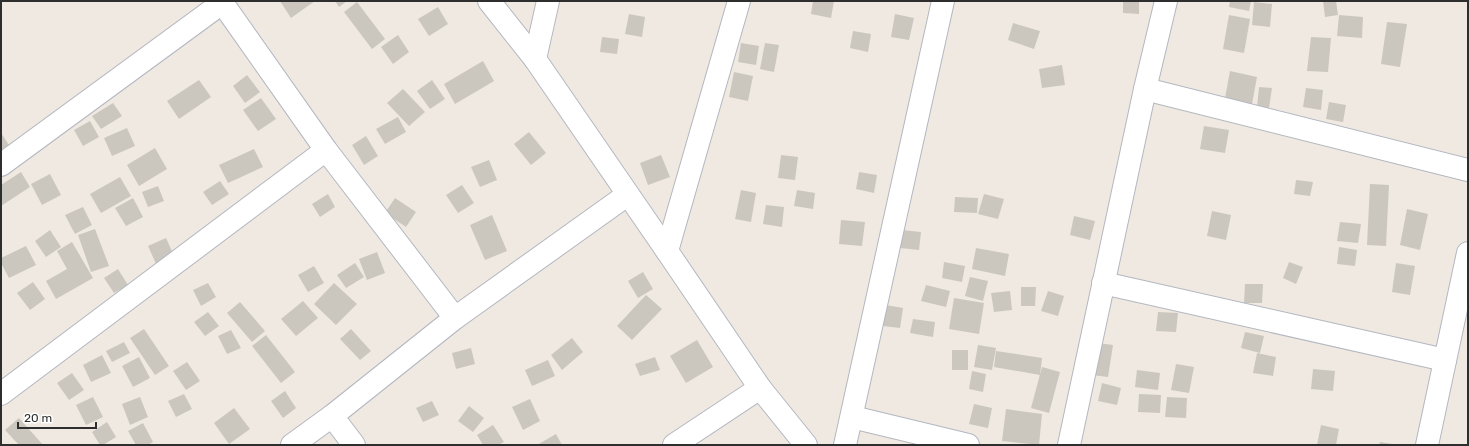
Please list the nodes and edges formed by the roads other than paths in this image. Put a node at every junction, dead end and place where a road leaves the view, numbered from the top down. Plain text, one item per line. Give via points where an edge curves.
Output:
1 (489, 1) edge
2 (548, 1) edge
3 (739, 1) edge
4 (944, 1) edge
5 (1166, 1) edge
6 (222, 2) edge
7 (535, 59) junction
8 (1145, 89) junction
9 (326, 150) junction
10 (1, 165) edge
11 (1468, 170) edge
12 (627, 195) junction
13 (667, 250) junction
14 (1468, 253) edge
15 (1103, 283) junction
16 (455, 318) junction
17 (1445, 360) junction
18 (760, 388) junction
19 (1, 394) edge
20 (332, 416) junction
21 (852, 417) junction
22 (292, 445) edge
23 (354, 445) edge
24 (674, 445) edge
25 (806, 445) edge
26 (845, 445) edge
27 (968, 445) edge
28 (1069, 445) edge
29 (1427, 445) edge

1 - 7 street
2 - 7 street
3 - 13 street
4 - 21 street
5 - 8 street
6 - 9 street
6 - 10 street
7 - 12 street
8 - 11 street
8 - 15 street
9 - 16 street
9 - 19 street
12 - 13 street
12 - 16 street
13 - 18 street
14 - 17 street
15 - 17 street
15 - 28 street
16 - 20 street
17 - 29 street
18 - 24 street
18 - 25 street
20 - 22 street
20 - 23 street
21 - 26 street
21 - 27 street

